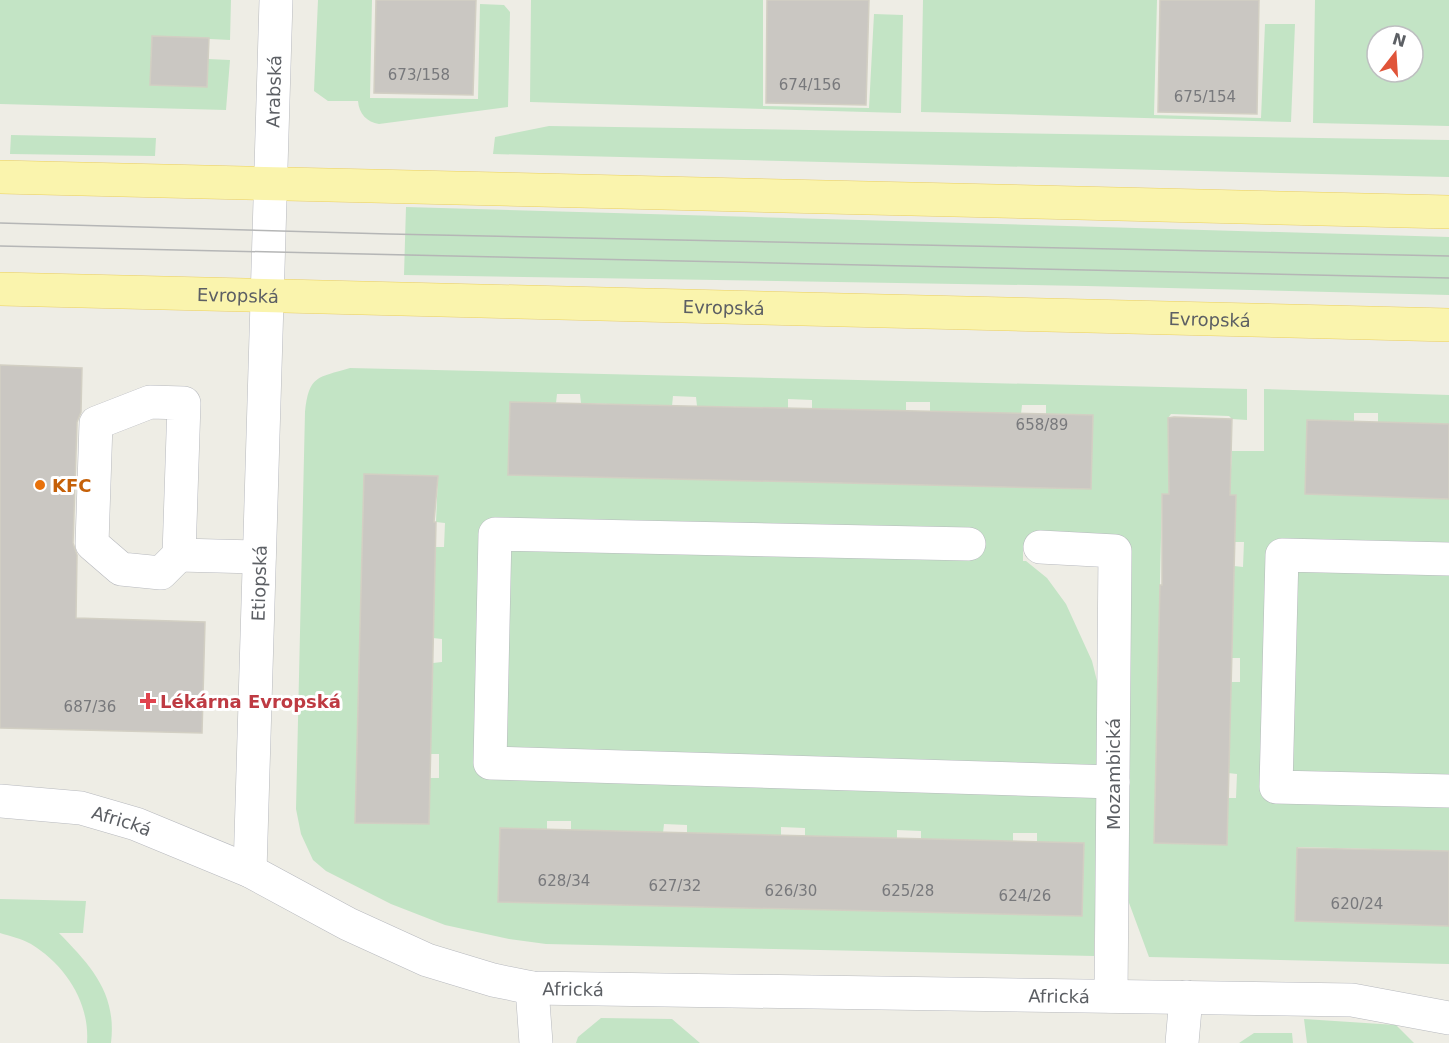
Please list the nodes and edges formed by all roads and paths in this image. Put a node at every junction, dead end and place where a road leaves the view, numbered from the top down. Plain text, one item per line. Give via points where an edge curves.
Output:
1 (276, 0) edge
2 (0, 177) edge
3 (270, 184) junction
4 (1449, 212) edge
5 (0, 289) edge
6 (267, 296) junction
7 (1449, 325) edge
8 (969, 544) dead end
9 (1040, 547) dead end
10 (179, 555) junction
11 (259, 557) junction
12 (1449, 559) edge
13 (1113, 782) junction
14 (1449, 791) edge
15 (0, 801) edge
16 (250, 871) junction
17 (532, 988) junction
18 (1111, 996) junction
19 (1186, 997) junction
20 (1449, 1018) edge
21 (536, 1043) edge
22 (1182, 1043) edge

1 - 3 street, Arabská
2 - 3 main road
3 - 4 main road
3 - 6 street, Arabská
5 - 6 main road, Evropská
6 - 7 main road, Evropská
6 - 11 street, Etiopská
8 - 13 street via 495,534 490,763
9 - 13 street, Mozambická via 1115,551
10 - 10 street via 184,403 150,402 96,423 92,544 121,569 161,573
10 - 11 street
11 - 16 street, Etiopská
12 - 14 street via 1282,555 1276,786
13 - 18 street, Mozambická
15 - 16 street, Africká via 81,808 136,824
16 - 17 street, Africká via 348,924 427,960
17 - 18 street, Africká
17 - 21 street
18 - 19 street, Africká
19 - 20 street, Africká via 1352,1000
19 - 22 street

